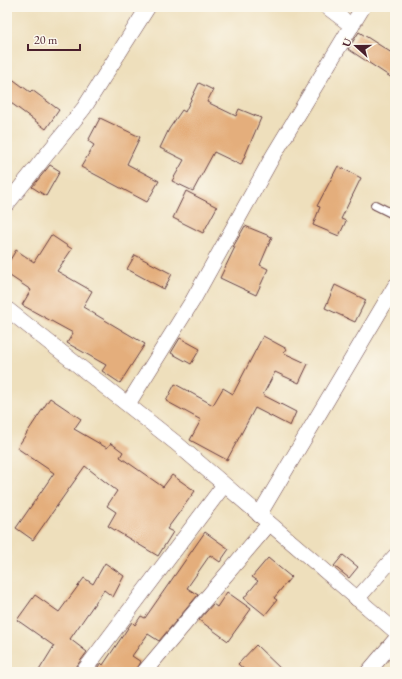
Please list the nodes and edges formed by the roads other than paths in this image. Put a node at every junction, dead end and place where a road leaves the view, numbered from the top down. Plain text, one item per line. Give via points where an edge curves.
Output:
1 (148, 7) edge
2 (327, 7) edge
3 (363, 7) edge
4 (352, 26) junction
5 (7, 204) edge
6 (374, 205) dead end
7 (395, 215) edge
8 (395, 286) edge
9 (7, 309) edge
10 (128, 404) junction
11 (224, 485) junction
12 (264, 519) junction
13 (395, 556) edge
14 (357, 599) junction
15 (395, 631) edge
16 (395, 640) edge
17 (83, 672) edge
18 (144, 672) edge
19 (368, 672) edge

1 - 5 street via 84,108
2 - 4 street
3 - 4 street
4 - 10 street via 273,156 193,300
6 - 7 lane
8 - 12 street
9 - 10 street
10 - 11 street
11 - 12 street
11 - 17 street
12 - 14 street
12 - 18 street
13 - 14 street
14 - 15 street
16 - 19 street

